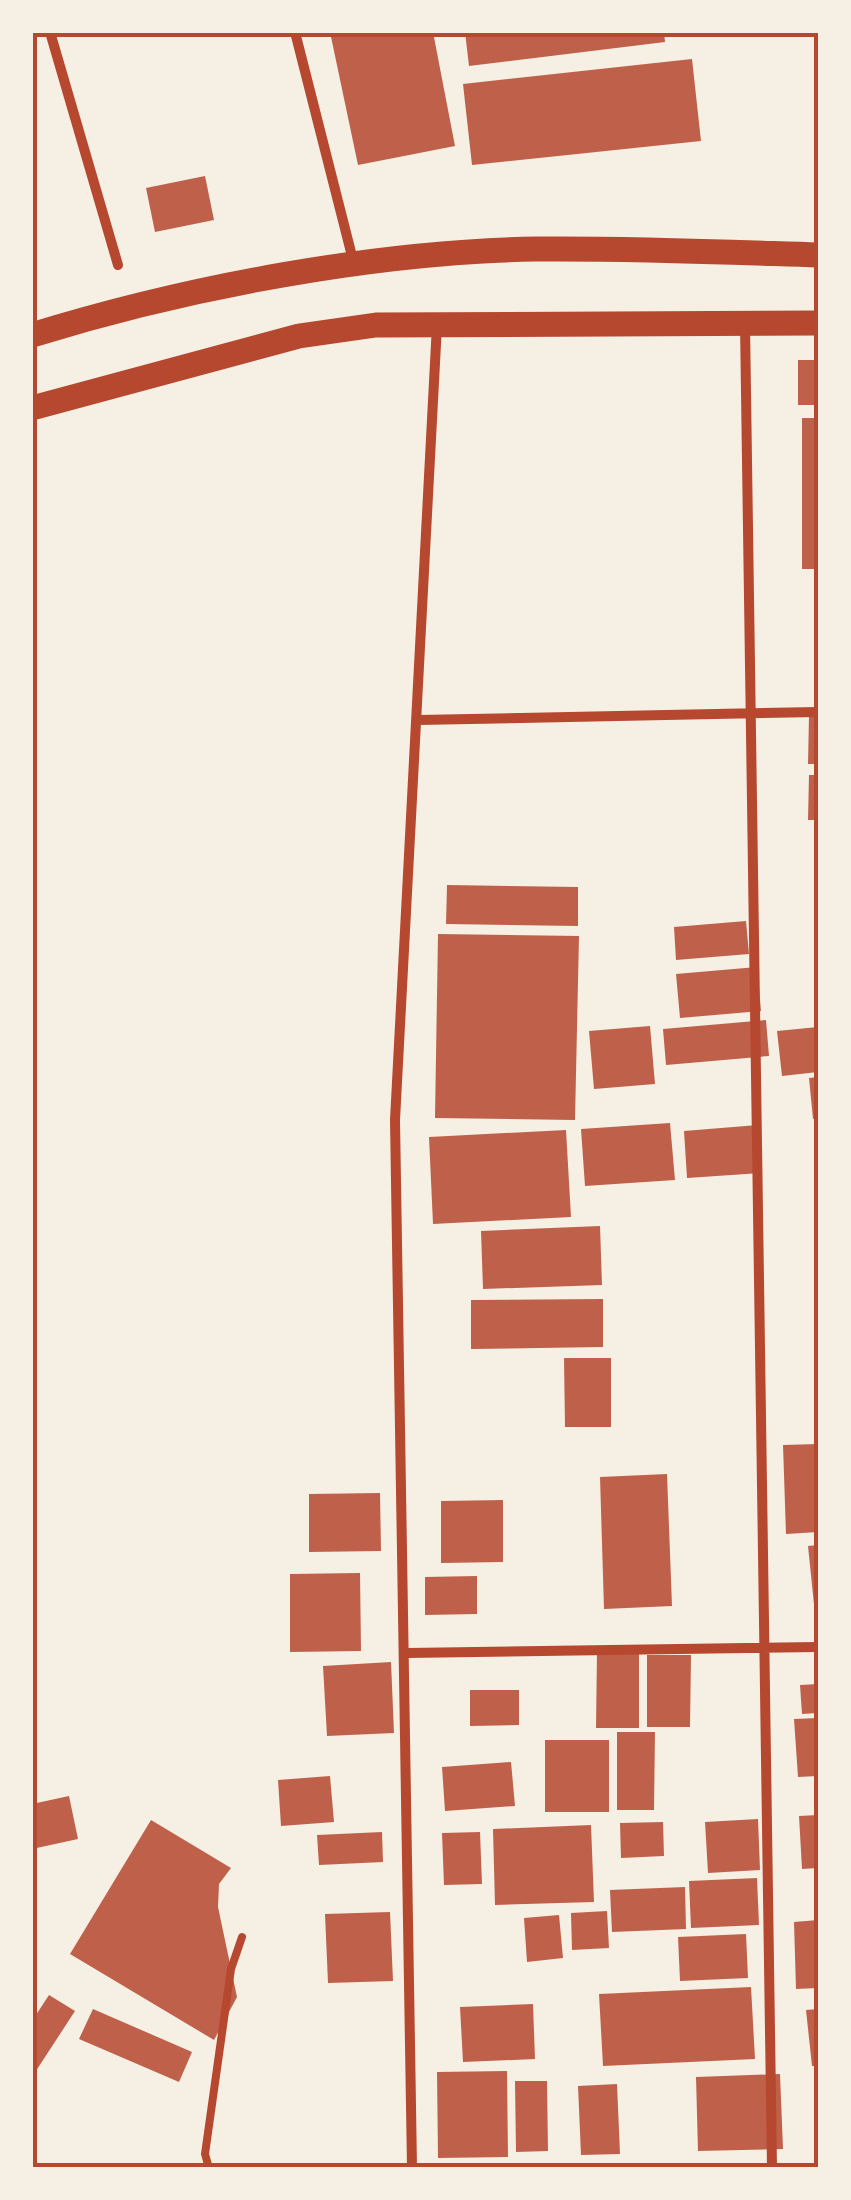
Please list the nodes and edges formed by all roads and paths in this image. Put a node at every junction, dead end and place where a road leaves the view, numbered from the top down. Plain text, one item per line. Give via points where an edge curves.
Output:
1 (50, 32) edge
2 (295, 32) edge
3 (818, 256) edge
4 (118, 265) dead end
5 (355, 266) junction
6 (745, 323) junction
7 (437, 324) junction
8 (818, 324) edge
9 (32, 335) edge
10 (32, 408) edge
11 (818, 712) edge
12 (752, 714) junction
13 (418, 720) junction
14 (818, 1647) edge
15 (767, 1648) junction
16 (407, 1654) junction
17 (242, 1936) dead end
18 (209, 2168) edge
19 (412, 2168) edge
20 (772, 2168) edge

1 - 4 street
2 - 5 street
3 - 5 main road via 533,249
5 - 9 main road via 96,315
6 - 7 main road
6 - 8 main road
6 - 12 street
7 - 10 main road via 299,336
7 - 13 street
11 - 12 street
12 - 13 street
12 - 15 street
13 - 16 street via 396,1120
14 - 15 street
15 - 16 street
15 - 20 street
16 - 19 street
17 - 18 lane via 230,1969 205,2154

